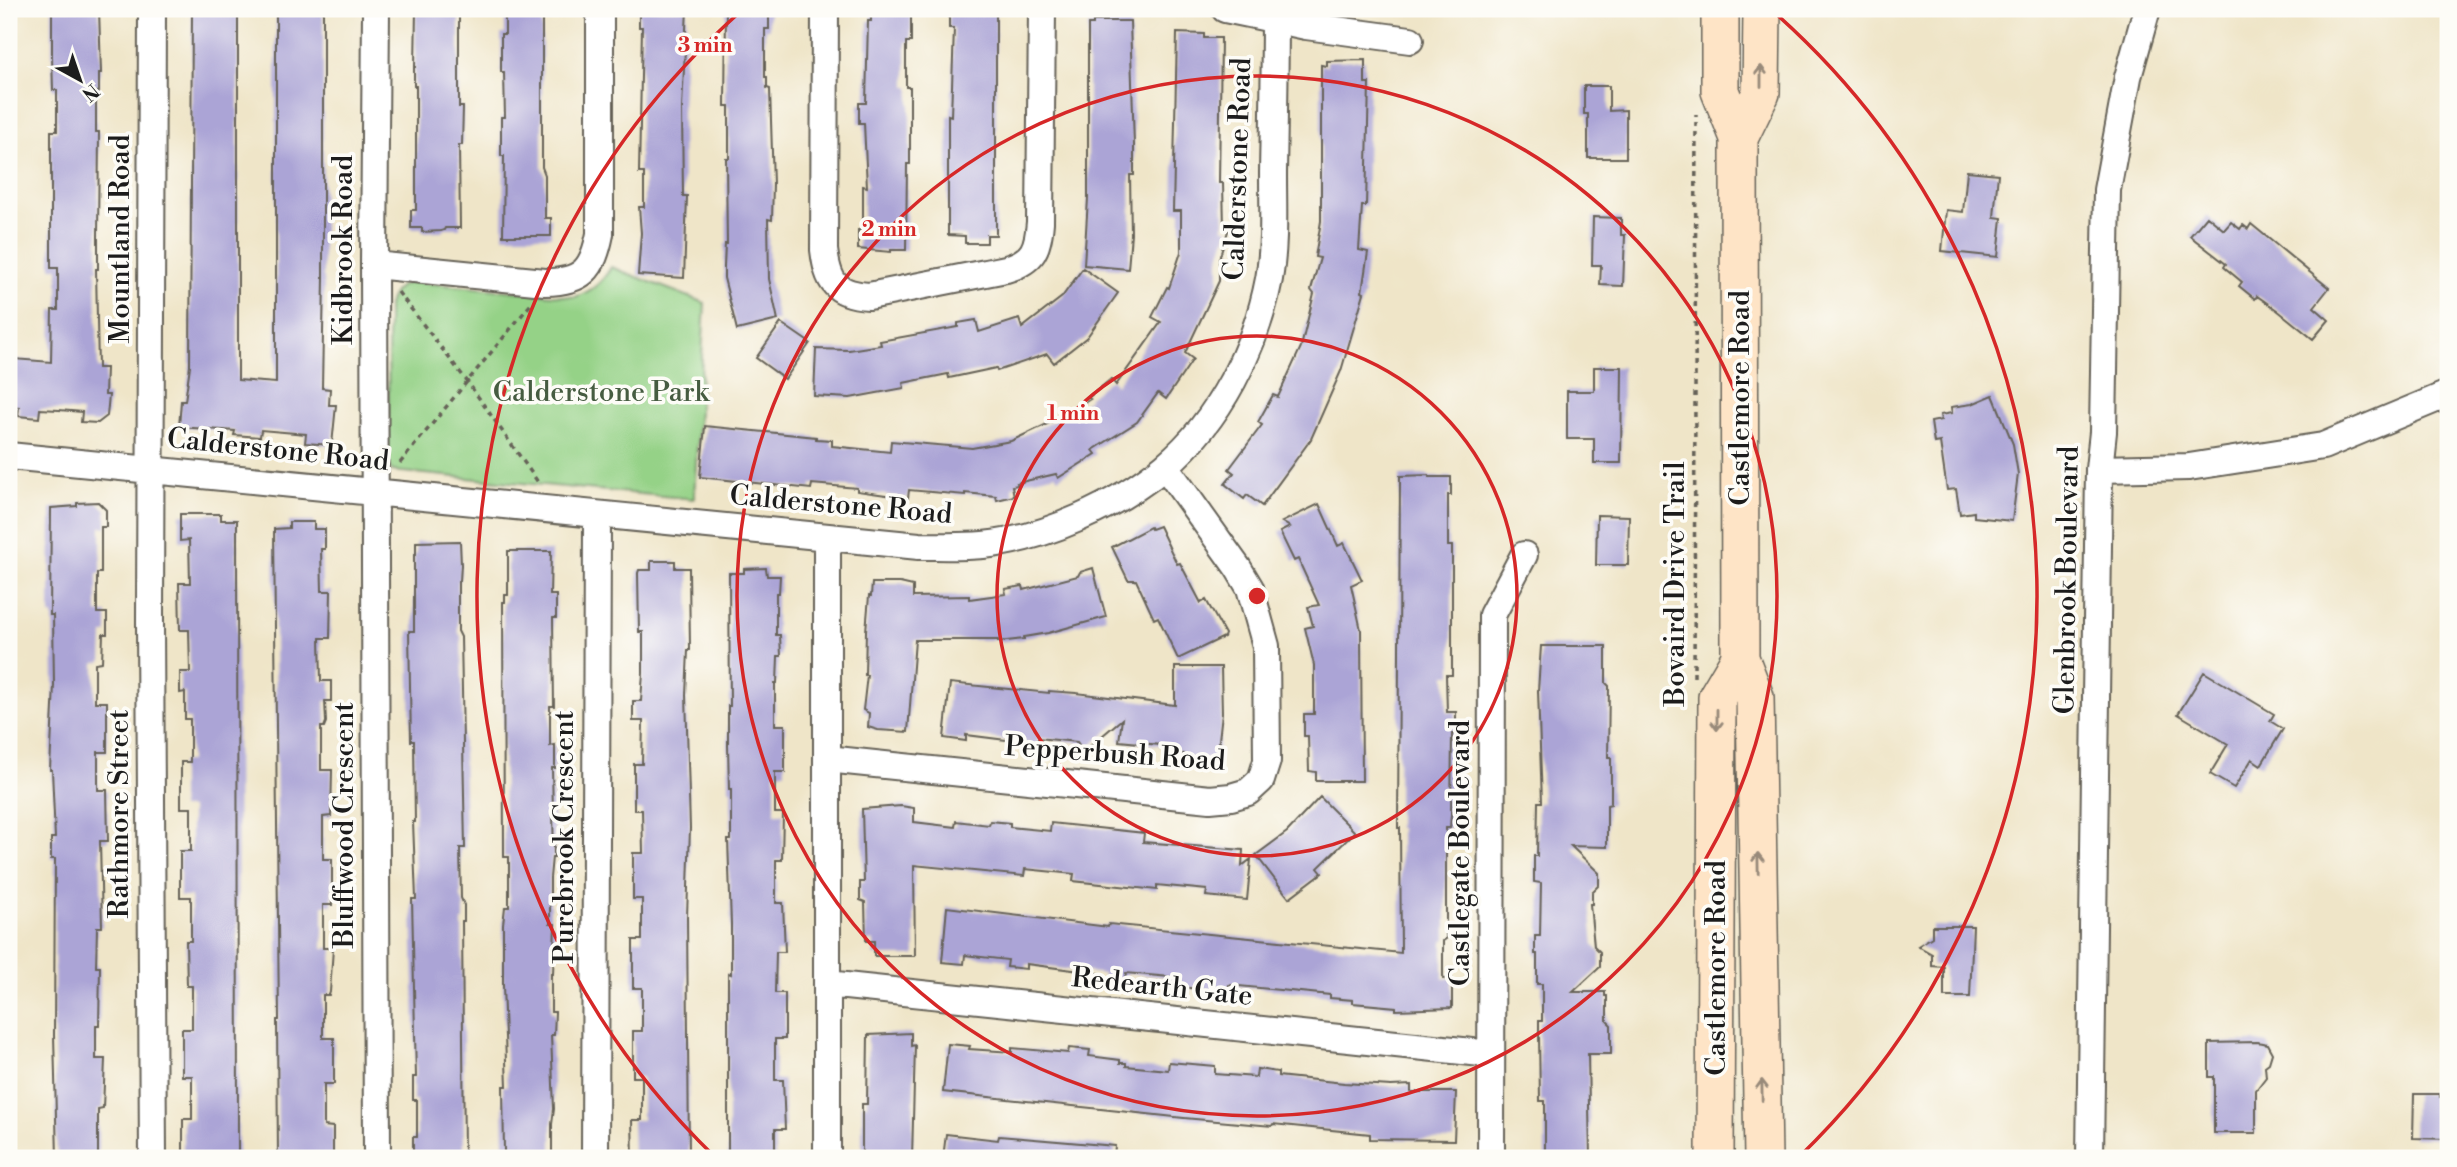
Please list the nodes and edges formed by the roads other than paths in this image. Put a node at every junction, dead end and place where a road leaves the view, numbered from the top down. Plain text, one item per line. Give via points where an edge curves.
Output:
1 (152, 9) edge
2 (376, 9) edge
3 (600, 9) edge
4 (825, 9) edge
5 (1042, 9) edge
6 (1225, 9) edge
7 (1720, 9) edge
8 (1762, 9) edge
9 (2147, 9) edge
10 (1275, 14) edge
11 (1409, 40) dead end
12 (1739, 138) junction
13 (374, 265) junction
14 (2448, 394) edge
15 (9, 456) edge
16 (1166, 466) junction
17 (150, 469) junction
18 (2099, 469) junction
19 (374, 492) junction
20 (597, 516) junction
21 (827, 537) junction
22 (1524, 555) dead end
23 (1740, 658) junction
24 (827, 759) junction
25 (827, 984) junction
26 (1491, 1054) junction
27 (153, 1158) edge
28 (377, 1158) edge
29 (595, 1158) edge
30 (827, 1158) edge
31 (1490, 1158) edge
32 (1715, 1158) edge
33 (1763, 1158) edge
34 (2090, 1158) edge

1 - 17 street, Mountland Road
2 - 13 street, Kidbrook Road
3 - 13 street via 600,234 589,268 568,279 545,282
4 - 5 street via 827,270 834,285 849,295 869,296 1006,269 1021,265 1032,255 1040,222
6 - 10 street
7 - 12 main road, Castlemore Road via 1720,91
12 -> 8 main road, Castlemore Road via 1761,93
9 - 18 street, Glenbrook Boulevard via 2128,77 2107,190
10 - 11 street via 1306,26
10 - 16 street, Calderstone Road via 1273,250 1264,303 1246,354 1221,399
12 - 23 main road, Castlemore Road
13 - 19 street, Kidbrook Road
14 - 18 street via 2323,446 2189,467
15 - 17 street, Calderstone Road
16 - 21 street, Calderstone Road via 1070,523 1012,540 953,547
16 - 24 street, Pepperbush Road via 1238,568 1258,612 1266,646 1266,761 1261,780 1248,792 1210,799
17 - 19 street, Calderstone Road
17 - 27 street, Rathmore Street
18 - 34 street, Glenbrook Boulevard
19 - 20 street, Calderstone Road
19 - 28 street, Bluffwood Crescent
20 - 21 street, Calderstone Road
20 - 29 street, Purebrook Crescent
21 - 24 street
22 - 26 street, Castlegate Boulevard via 1492,615
23 -> 32 main road, Castlemore Road via 1717,697
33 -> 23 main road, Castlemore Road via 1755,697
24 - 25 street
25 - 26 street, Redearth Gate
25 - 30 street
26 - 31 street, Castlegate Boulevard

